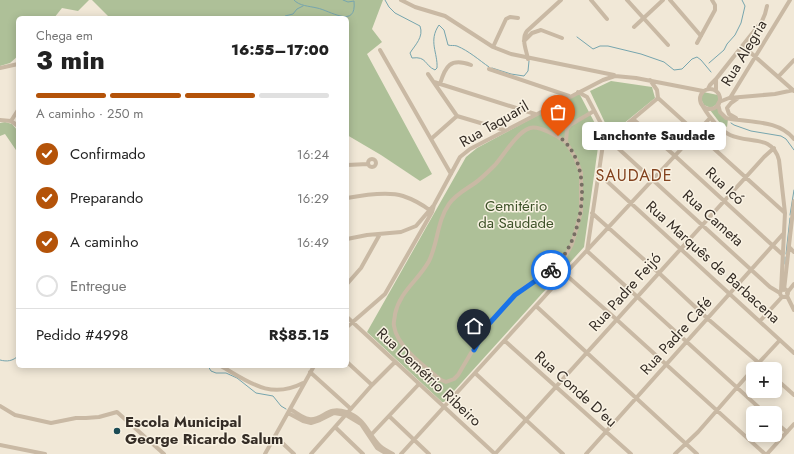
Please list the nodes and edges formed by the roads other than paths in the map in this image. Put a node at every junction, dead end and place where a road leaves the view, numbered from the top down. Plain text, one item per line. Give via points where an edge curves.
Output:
1 (400, 0) edge
2 (561, 0) edge
3 (591, 0) edge
4 (627, 0) edge
5 (663, 0) edge
6 (670, 0) edge
7 (712, 0) edge
8 (790, 0) edge
9 (766, 6) dead end
10 (518, 18) dead end
11 (643, 18) junction
12 (607, 19) dead end
13 (634, 27) dead end
14 (701, 36) junction
15 (562, 38) dead end
16 (524, 42) junction
17 (697, 43) dead end
18 (668, 45) dead end
19 (743, 46) junction
20 (493, 47) junction
21 (380, 50) dead end
22 (755, 56) junction
23 (528, 58) junction
24 (794, 60) edge
25 (16, 65) edge
26 (471, 65) dead end
27 (0, 68) edge
28 (489, 69) dead end
29 (600, 72) junction
30 (428, 74) dead end
31 (615, 76) junction
32 (778, 77) junction
33 (716, 79) junction
34 (602, 80) junction
35 (650, 80) junction
36 (434, 82) junction
37 (664, 83) junction
38 (440, 84) junction
39 (590, 86) junction
40 (691, 89) junction
41 (708, 89) junction
42 (657, 90) junction
43 (794, 90) edge
44 (703, 91) junction
45 (578, 92) junction
46 (717, 92) junction
47 (569, 96) junction
48 (587, 97) junction
49 (658, 98) junction
50 (730, 98) junction
51 (739, 98) junction
52 (700, 100) junction
53 (719, 103) junction
54 (702, 105) junction
55 (594, 111) junction
56 (16, 113) edge
57 (535, 114) junction
58 (457, 116) junction
59 (710, 118) junction
60 (633, 119) junction
61 (0, 120) edge
62 (740, 120) junction
63 (11, 121) junction
64 (16, 125) edge
65 (504, 130) junction
66 (604, 131) junction
67 (695, 133) junction
68 (615, 134) junction
69 (430, 139) junction
70 (794, 139) edge
71 (566, 142) junction
72 (613, 143) junction
73 (774, 148) junction
74 (674, 155) junction
75 (368, 164) dead end
76 (349, 165) edge
77 (598, 173) junction
78 (451, 174) junction
79 (745, 177) junction
80 (652, 179) junction
81 (349, 198) edge
82 (724, 201) junction
83 (794, 201) edge
84 (631, 203) junction
85 (431, 211) junction
86 (592, 213) junction
87 (785, 213) junction
88 (702, 224) junction
89 (609, 227) junction
90 (380, 234) junction
91 (783, 234) junction
92 (794, 238) edge
93 (349, 239) edge
94 (789, 245) junction
95 (773, 246) junction
96 (680, 249) junction
97 (587, 251) junction
98 (794, 252) edge
99 (782, 254) junction
100 (752, 270) junction
101 (660, 273) junction
102 (565, 274) junction
103 (349, 282) edge
104 (793, 286) edge
105 (784, 293) junction
106 (730, 294) junction
107 (638, 296) junction
108 (536, 306) junction
109 (794, 310) edge
110 (349, 319) edge
111 (616, 319) junction
112 (708, 319) junction
113 (760, 321) junction
114 (352, 322) junction
115 (349, 324) edge
116 (780, 340) junction
117 (505, 341) junction
118 (687, 342) junction
119 (586, 353) junction
120 (794, 353) edge
121 (396, 362) junction
122 (758, 362) edge
123 (760, 362) edge
124 (349, 364) edge
125 (666, 365) junction
126 (224, 368) edge
127 (313, 368) edge
128 (310, 372) junction
129 (475, 373) junction
130 (746, 377) edge
131 (304, 383) junction
132 (419, 384) junction
133 (782, 384) edge
134 (372, 385) junction
135 (555, 386) junction
136 (737, 387) junction
137 (794, 395) edge
138 (636, 398) junction
139 (0, 406) edge
140 (757, 406) edge
141 (444, 407) junction
142 (717, 410) junction
143 (289, 411) junction
144 (349, 412) junction
145 (389, 416) junction
146 (525, 420) junction
147 (794, 424) edge
148 (335, 427) junction
149 (782, 428) edge
150 (606, 432) junction
151 (787, 432) junction
152 (371, 435) junction
153 (275, 436) junction
154 (414, 440) junction
155 (686, 443) junction
156 (0, 445) edge
157 (45, 454) edge
158 (164, 454) edge
159 (265, 454) edge
160 (294, 454) edge
161 (311, 454) edge
162 (363, 454) edge
163 (387, 454) edge
164 (393, 454) edge
165 (401, 454) edge
166 (429, 454) edge
167 (495, 454) edge
168 (563, 454) edge
169 (586, 454) edge
170 (631, 454) edge
171 (675, 454) edge
172 (698, 454) edge
173 (766, 454) edge

1 - 20 street via 445,16
2 - 16 street via 527,31
3 - 12 street
4 - 11 street
5 - 11 street
6 - 14 street
7 - 14 street via 715,10
8 - 22 street, Rua Alegria
9 - 19 street via 762,21
10 - 20 street via 510,16 506,19
11 - 13 street
11 - 18 street
14 - 17 street
15 - 16 street via 541,30 532,33
16 - 23 street
19 - 22 street
19 - 33 street
20 - 23 street
21 - 69 street
22 - 32 street
22 - 50 street, Rua Alegria
23 - 29 street
24 - 32 street
25 - 27 street
26 - 38 street via 463,62 447,67
28 - 47 street
29 - 31 street
29 - 34 street
30 - 36 street
31 - 34 street, Rua Taquaril
31 - 35 street
32 - 43 street
33 - 41 street
33 - 46 street
34 - 39 street, Rua Taquaril
35 - 37 street
35 - 42 street
36 - 38 street
36 - 58 street
37 - 40 street
37 - 42 street
38 - 57 street
39 - 45 street, Rua Taquaril
39 - 48 street
40 - 44 street
40 - 52 street
41 - 44 street
41 - 46 street
42 - 49 street
43 - 51 street
44 - 52 street
45 - 47 street, Rua Taquaril
45 - 48 street
46 - 50 street
46 - 53 street
47 - 57 street, Rua Taquaril
48 - 55 street, Rua Cameta
49 - 60 street
49 - 67 street
50 - 51 street
50 - 53 street
51 - 62 street via 731,103 727,111
52 - 54 street
53 - 54 street via 709,109
53 - 62 street via 723,116
54 - 59 street
55 - 66 street, Rua Cameta
55 - 71 street via 570,124
56 - 63 street
57 - 65 street, Rua Taquaril
58 - 65 street
58 - 69 street
59 - 67 street
59 - 73 street via 728,134 765,142
60 - 68 street
60 - 74 street, Rua Icó
61 - 63 street
62 - 70 street via 778,126
63 - 64 street
65 - 78 street, Rua Taquaril via 465,152
66 - 68 street
66 - 72 street, Rua Cameta
66 - 77 street
67 - 74 street
67 - 79 street
68 - 72 street
69 - 78 street
71 - 71 street via 581,173 581,212 572,244 555,267 515,295 487,326 458,375 446,382 441,380 408,350 396,335 394,324 397,307 405,290 421,274 429,260 442,217 460,192 475,183 495,165 529,128 535,127
72 - 80 street, Rua Cameta
73 - 79 street, Rua Padre Feijó
73 - 87 street via 779,160
74 - 80 street
74 - 82 street, Rua Icó
75 - 76 street
77 - 84 street, Rua Marquês de Barbacena
77 - 86 street
78 - 85 street, Rua Taquaril
79 - 82 street, Rua Padre Feijó
79 - 87 street
80 - 84 street
80 - 88 street, Rua Cameta
81 - 85 street via 398,195 407,197
82 - 88 street, Rua Padre Feijó
82 - 95 street, Rua Icó
83 - 94 street
84 - 89 street
84 - 96 street, Rua Marquês de Barbacena
85 - 90 street, Rua Taquaril via 416,226 401,232
85 - 114 street via 385,294
86 - 89 street
86 - 97 street
87 - 91 street
88 - 96 street, Rua Padre Feijó
88 - 100 street, Rua Cameta
89 - 97 street
89 - 101 street
90 - 93 street, Rua Taquaril
90 - 103 street via 362,268
91 - 95 street, Rua Padre Café
91 - 99 street
92 - 94 street
94 - 98 street
94 - 105 street
95 - 99 street, Rua Icó
95 - 100 street, Rua Padre Café
96 - 101 street, Rua Padre Feijó
96 - 106 street, Rua Marquês de Barbacena
97 - 102 street
97 - 107 street
99 - 105 street
100 - 105 street, Rua Cameta via 770,287
100 - 106 street, Rua Padre Café
101 - 107 street, Rua Padre Feijó
101 - 112 street
102 - 108 street
102 - 111 street
104 - 105 street
105 - 109 street, Rua Cameta
105 - 113 street
106 - 112 street, Rua Padre Café
106 - 113 street, Rua Marquês de Barbacena
107 - 111 street, Rua Padre Feijó
107 - 118 street
108 - 117 street
108 - 119 street
110 - 114 street, Rua Demétrio Ribeiro
111 - 119 street, Rua Padre Feijó
111 - 125 street
112 - 118 street, Rua Padre Café
112 - 122 street
113 - 116 street, Rua Marquês de Barbacena
114 - 115 street
114 - 121 street, Rua Demétrio Ribeiro
116 - 120 street, Rua Marquês de Barbacena
116 - 123 street
117 - 129 street
117 - 135 street, Rua Conde D'eu
118 - 125 street, Rua Padre Café
118 - 136 street
119 - 135 street, Rua Padre Feijó
119 - 138 street
121 - 132 street, Rua Demétrio Ribeiro
121 - 134 street
124 - 134 street
125 - 138 street, Rua Padre Café
125 - 142 street
126 - 131 street via 268,390 286,389
127 - 128 street
128 - 131 street
128 - 144 street
129 - 141 street
129 - 146 street
130 - 136 street
131 - 143 street
132 - 141 street, Rua Demétrio Ribeiro
132 - 145 street
133 - 137 street
134 - 144 street
135 - 146 street, Rua Padre Feijó
135 - 150 street, Rua Conde D'eu
136 - 140 street
136 - 142 street
138 - 150 street, Rua Padre Café
138 - 155 street
139 - 158 street via 15,415 51,423 117,412
141 - 154 street
141 - 167 street, Rua Demétrio Ribeiro
142 - 155 street
142 - 173 street
143 - 144 street via 311,419 319,418 331,410
143 - 153 street
144 - 148 street
144 - 152 street via 358,417
145 - 152 street
145 - 154 street
146 - 167 street, Rua Padre Feijó
146 - 168 street
147 - 151 street
148 - 161 street
148 - 162 street
149 - 151 street
150 - 169 street, Rua Padre Café
150 - 170 street, Rua Conde D'eu
151 - 173 street
152 - 163 street via 379,449
152 - 164 street via 381,447
153 - 159 street
153 - 160 street
154 - 165 street
154 - 166 street
155 - 171 street
155 - 172 street
156 - 157 street

